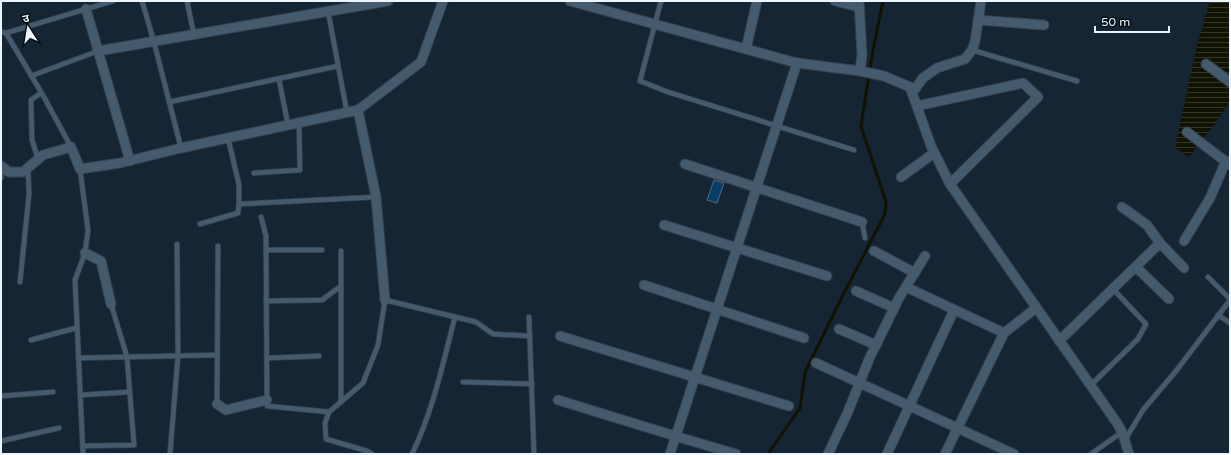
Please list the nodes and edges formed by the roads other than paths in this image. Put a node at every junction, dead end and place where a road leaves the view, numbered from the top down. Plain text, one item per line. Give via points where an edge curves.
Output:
1 (113, 1) edge
2 (142, 1) edge
3 (187, 1) edge
4 (388, 1) edge
5 (443, 1) edge
6 (570, 1) edge
7 (661, 1) edge
8 (756, 1) edge
9 (836, 1) edge
10 (981, 1) edge
11 (859, 4) edge
12 (86, 9) junction
13 (328, 11) junction
14 (978, 20) junction
15 (656, 24) junction
16 (1044, 26) dead end
17 (3, 32) edge
18 (194, 34) junction
19 (154, 42) junction
20 (746, 49) junction
21 (972, 50) junction
22 (98, 51) junction
23 (797, 63) junction
24 (1206, 64) dead end
25 (338, 66) junction
26 (861, 71) junction
27 (31, 76) junction
28 (279, 79) junction
29 (1077, 81) dead end
30 (1230, 82) edge
31 (41, 92) junction
32 (912, 93) junction
33 (169, 102) junction
34 (916, 106) junction
35 (358, 110) junction
36 (347, 113) junction
37 (299, 123) junction
38 (288, 125) junction
39 (776, 126) junction
40 (1187, 132) dead end
41 (228, 138) junction
42 (71, 147) junction
43 (181, 148) junction
44 (854, 150) dead end
45 (934, 153) junction
46 (38, 159) junction
47 (130, 161) junction
48 (1228, 163) edge
49 (685, 164) dead end
50 (1, 167) edge
51 (28, 168) junction
52 (80, 169) junction
53 (254, 173) dead end
54 (901, 177) dead end
55 (1, 178) edge
56 (950, 184) junction
57 (756, 188) junction
58 (376, 197) junction
59 (239, 204) junction
60 (1122, 207) dead end
61 (261, 217) dead end
62 (862, 222) joint
63 (200, 224) dead end
64 (664, 225) dead end
65 (865, 238) dead end
66 (1184, 240) dead end
67 (1160, 243) junction
68 (177, 244) dead end
69 (218, 246) dead end
70 (737, 247) junction
71 (266, 250) junction
72 (322, 250) dead end
73 (341, 251) dead end
74 (874, 251) dead end
75 (85, 253) junction
76 (925, 256) dead end
77 (1136, 267) junction
78 (1184, 268) dead end
79 (915, 273) junction
80 (828, 276) dead end
81 (1208, 277) dead end
82 (20, 282) dead end
83 (644, 285) dead end
84 (341, 286) junction
85 (906, 287) junction
86 (1113, 289) junction
87 (856, 291) dead end
88 (1169, 299) dead end
89 (1230, 299) edge
90 (385, 300) junction
91 (266, 301) junction
92 (111, 304) joint
93 (894, 308) junction
94 (1036, 308) junction
95 (717, 309) junction
96 (954, 310) junction
97 (1218, 315) junction
98 (455, 317) junction
99 (529, 317) dead end
100 (1230, 323) edge
101 (76, 328) junction
102 (839, 329) dead end
103 (1004, 334) junction
104 (530, 336) junction
105 (560, 336) dead end
106 (804, 338) dead end
107 (31, 340) dead end
108 (1059, 341) junction
109 (876, 345) junction
110 (217, 355) junction
111 (178, 356) junction
112 (319, 356) dead end
113 (127, 357) junction
114 (78, 358) junction
115 (266, 358) junction
116 (816, 363) dead end
117 (695, 377) junction
118 (463, 382) dead end
119 (860, 383) junction
120 (532, 384) junction
121 (1091, 385) junction
122 (53, 392) dead end
123 (130, 392) junction
124 (80, 395) junction
125 (1, 396) edge
126 (267, 400) junction
127 (558, 400) dead end
128 (341, 402) junction
129 (217, 404) joint
130 (789, 406) dead end
131 (909, 406) junction
132 (329, 412) junction
133 (59, 428) dead end
134 (958, 428) junction
135 (675, 436) junction
136 (1123, 436) junction
137 (1, 441) edge
138 (83, 446) junction
139 (83, 454) edge
140 (170, 454) edge
141 (372, 454) edge
142 (412, 454) edge
143 (534, 454) edge
144 (670, 454) edge
145 (736, 454) edge
146 (828, 454) edge
147 (887, 454) edge
148 (945, 454) edge
149 (1014, 454) edge
150 (1091, 454) edge
151 (1129, 454) edge

1 - 12 lane
2 - 19 lane
3 - 18 lane
4 - 13 street
5 - 35 street via 421,62
6 - 15 street
7 - 15 lane
8 - 20 street
9 - 11 street
10 - 14 street
11 - 26 street
12 - 17 lane
12 - 22 street
13 - 18 street
13 - 25 lane
14 - 16 street
14 - 21 street
15 - 20 street
15 - 39 lane via 640,81
17 - 27 lane
18 - 19 street
19 - 22 street
19 - 33 lane
20 - 23 street
21 - 29 lane
21 - 32 street via 965,59 937,68 923,78
22 - 27 lane
22 - 47 street
23 - 26 street
23 - 39 street
24 - 30 street
25 - 28 lane
25 - 36 lane
26 - 32 street via 884,76 910,87
27 - 31 lane
28 - 33 lane
28 - 38 lane
31 - 42 lane
31 - 46 lane via 31,100 32,140
32 - 34 street
33 - 43 lane
34 - 45 street
34 - 56 street via 1023,83 1038,98
35 - 36 street
35 - 58 street
36 - 37 street
37 - 38 street
37 - 53 lane via 300,170
38 - 41 street
39 - 44 lane
39 - 57 street
40 - 48 street
41 - 43 street
41 - 59 lane via 239,185
42 - 46 street via 43,155
42 - 52 street
43 - 47 street
45 - 54 street
45 - 56 street
46 - 51 street
47 - 52 street
48 - 66 street
49 - 57 street
50 - 51 street via 9,172 23,172
50 - 55 lane
51 - 82 lane via 29,194
52 - 75 lane via 88,230
56 - 94 street
57 - 62 street
57 - 70 street
58 - 59 lane
58 - 90 street
59 - 63 lane via 238,213
60 - 67 street via 1147,226
61 - 71 lane via 266,236
62 - 65 lane
64 - 70 street
67 - 77 street
67 - 78 street
68 - 111 lane
69 - 110 lane
70 - 80 street
70 - 95 street
71 - 72 lane
71 - 91 lane
73 - 84 lane
74 - 79 street
75 - 92 street via 101,261
75 - 101 lane via 74,280
76 - 79 street
77 - 86 street
77 - 88 street
79 - 85 street
81 - 89 lane
83 - 95 street
84 - 91 lane via 322,300
84 - 128 lane
85 - 93 street
85 - 96 street
86 - 108 street
86 - 121 lane via 1146,324 1138,339
87 - 93 street
89 - 97 lane
90 - 98 lane
90 - 128 lane via 378,345 363,383
91 - 115 lane
92 - 113 lane
93 - 109 street
94 - 103 street
94 - 108 street
95 - 106 street
95 - 117 street
96 - 103 street
96 - 131 street
97 - 100 lane
97 - 136 lane
98 - 104 lane via 476,322 493,334
98 - 142 lane via 436,390
99 - 104 lane
101 - 107 lane
101 - 114 lane
102 - 109 street
103 - 134 street
104 - 120 lane
105 - 117 street
108 - 121 street
109 - 119 street
110 - 111 lane
110 - 129 lane
111 - 113 lane
111 - 140 lane
112 - 115 lane
113 - 114 lane
113 - 123 lane
114 - 124 lane
115 - 126 lane
116 - 119 street
117 - 130 street
117 - 135 street
118 - 120 lane
119 - 131 street
119 - 146 street
120 - 143 lane
121 - 136 street via 1118,423
122 - 125 lane
123 - 124 lane
123 - 138 lane via 134,445
124 - 138 lane
126 - 129 street via 226,410
126 - 132 lane via 267,406
127 - 135 street
128 - 132 lane
131 - 134 street
131 - 147 street
132 - 141 lane via 325,422 326,440
133 - 137 lane
134 - 148 street
134 - 149 street
135 - 144 street
135 - 145 street
136 - 150 lane
136 - 151 street
138 - 139 lane

